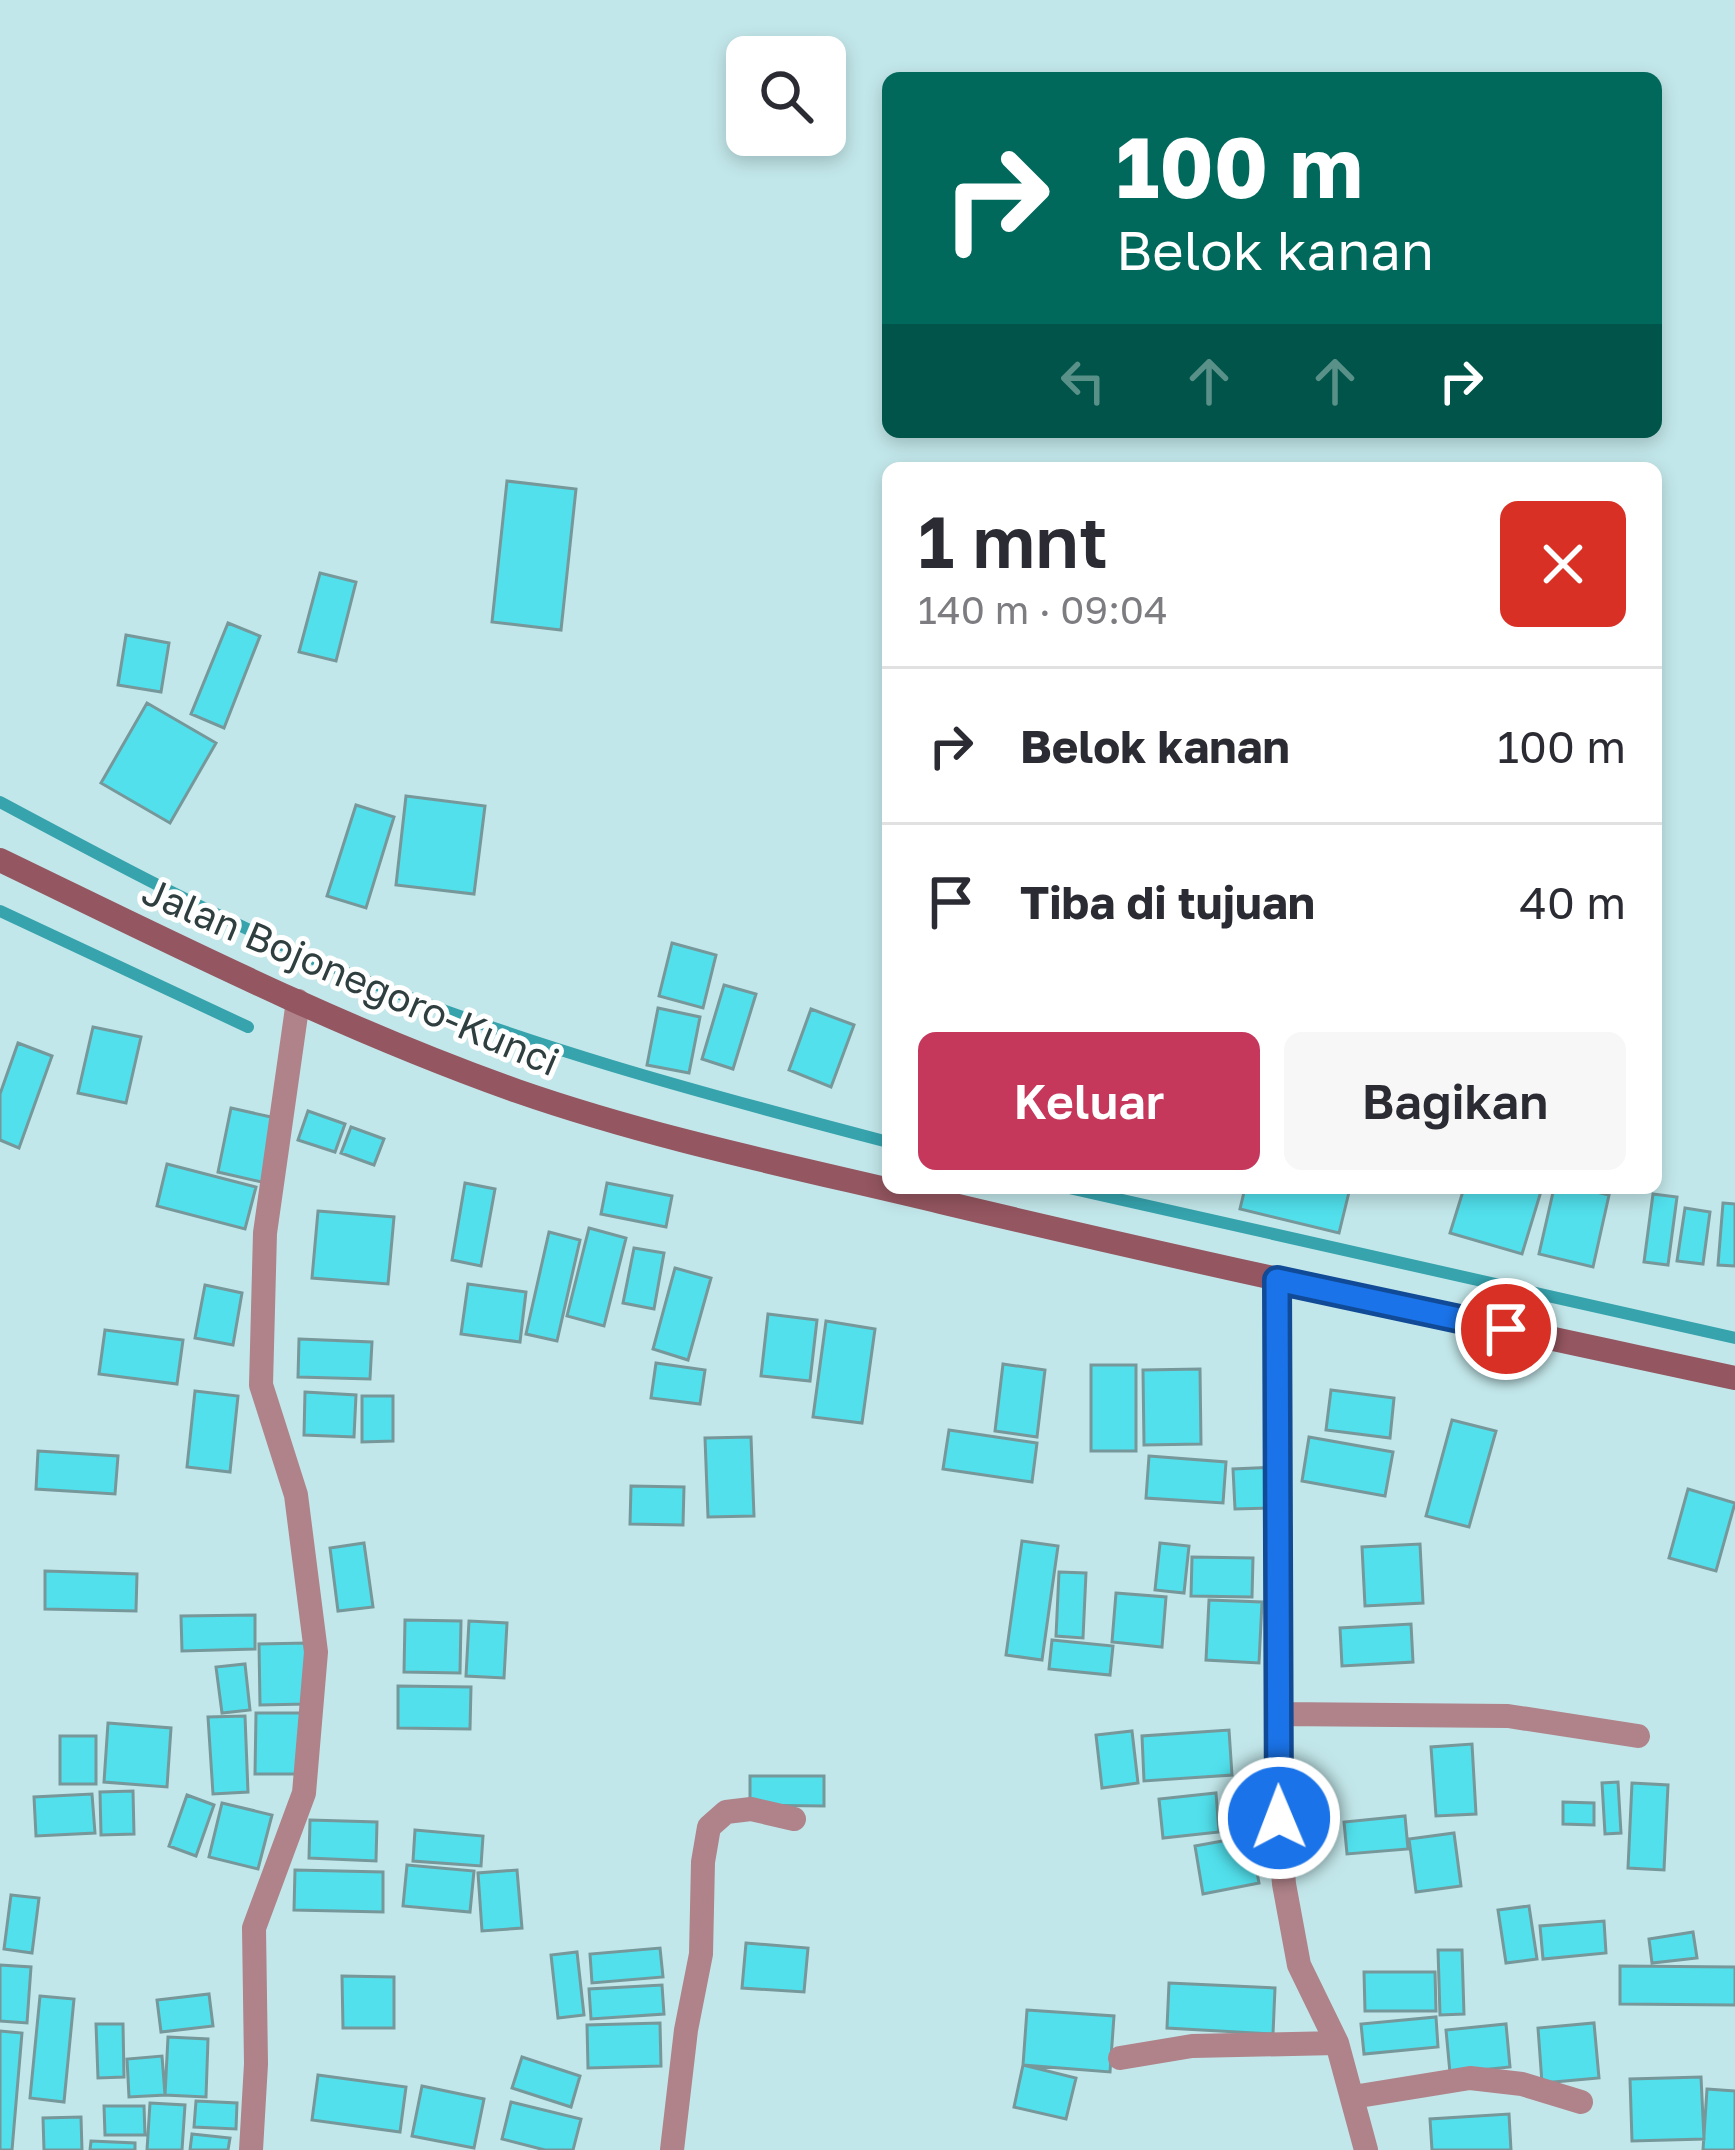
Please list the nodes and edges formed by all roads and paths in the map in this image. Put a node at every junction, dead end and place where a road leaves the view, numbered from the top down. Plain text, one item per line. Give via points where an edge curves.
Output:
1 (0, 860) edge
2 (298, 1001) junction
3 (882, 1187) edge
4 (912, 1194) edge
5 (1277, 1280) junction
6 (1735, 1378) edge
7 (1280, 1714) junction
8 (1638, 1736) dead end
9 (794, 1820) dead end
10 (1337, 2043) junction
11 (1120, 2058) dead end
12 (1353, 2097) junction
13 (1581, 2102) dead end
14 (251, 2150) edge
15 (672, 2150) edge
16 (1366, 2150) edge

1 - 2 main road, Jalan Bojonegoro-Kunci
2 - 3 main road, Jalan Bojonegoro-Kunci via 516,1090 640,1130
2 - 14 street via 266,1233 261,1385 296,1496 316,1652 304,1793 254,1928
4 - 5 main road, Jalan Bojonegoro-Kunci
5 - 6 main road, Jalan Bojonegoro-Kunci
5 - 7 street
7 - 8 street via 1508,1716
7 - 10 street via 1284,1884 1299,1966
9 - 15 street via 751,1809 726,1812 709,1827 701,1954
10 - 11 street via 1192,2046
10 - 12 street
12 - 13 street via 1470,2078
12 - 16 street

